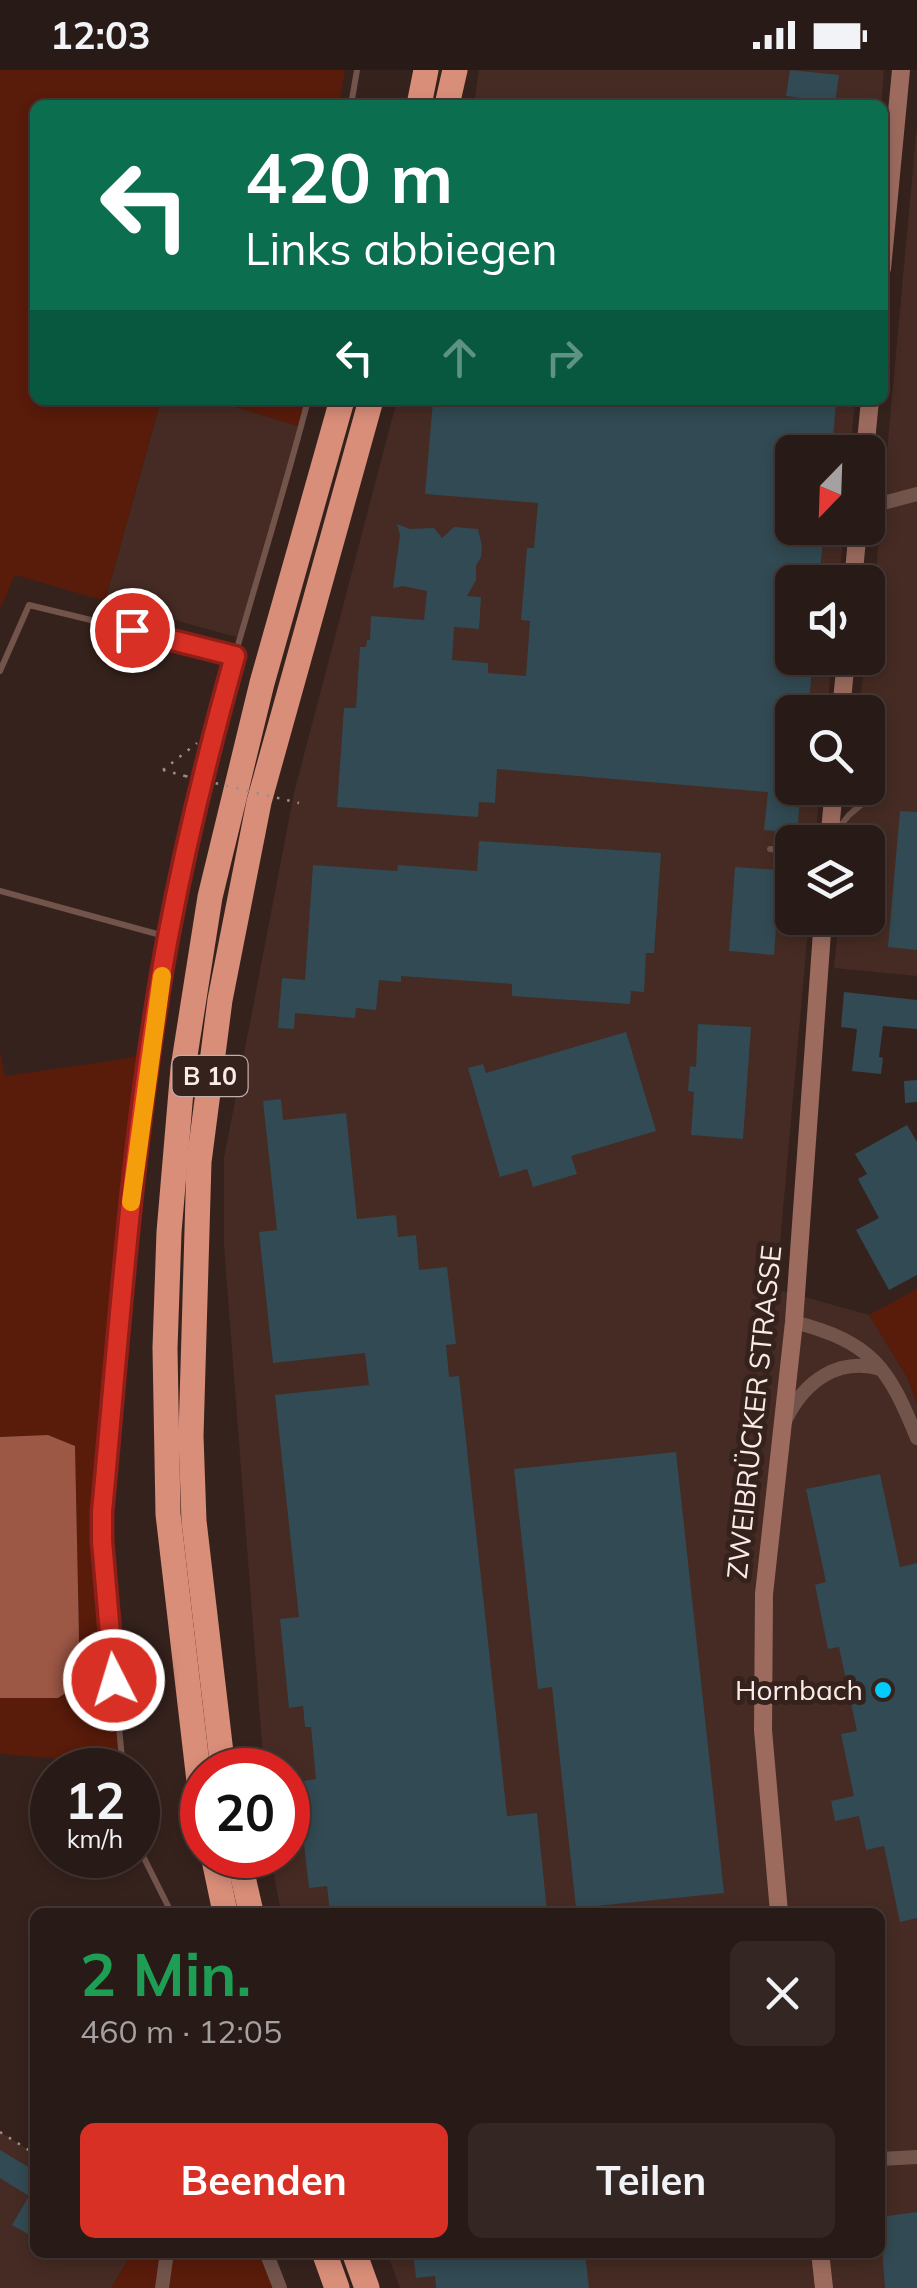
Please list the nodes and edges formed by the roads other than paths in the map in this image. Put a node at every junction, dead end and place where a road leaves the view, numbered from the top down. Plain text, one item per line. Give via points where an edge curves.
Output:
1 (357, 70) edge
2 (426, 70) edge
3 (454, 70) edge
4 (901, 70) edge
5 (353, 100) edge
6 (420, 100) edge
7 (448, 100) edge
8 (888, 207) edge
9 (307, 405) edge
10 (341, 405) edge
11 (370, 405) edge
12 (870, 405) edge
13 (867, 435) edge
14 (917, 494) edge
15 (885, 503) edge
16 (235, 656) junction
17 (0, 670) edge
18 (862, 805) edge
19 (842, 825) edge
20 (770, 849) dead end
21 (775, 850) edge
22 (0, 891) edge
23 (822, 935) edge
24 (168, 937) junction
25 (794, 1322) junction
26 (883, 1370) junction
27 (784, 1424) junction
28 (917, 1438) edge
29 (121, 1748) edge
30 (196, 1748) edge
31 (220, 1748) edge
32 (154, 1878) edge
33 (218, 1878) edge
34 (243, 1878) edge
35 (169, 1908) edge
36 (224, 1908) edge
37 (250, 1908) edge
38 (779, 1908) edge
39 (917, 2157) edge
40 (885, 2159) edge
41 (166, 2258) edge
42 (268, 2258) edge
43 (326, 2258) edge
44 (356, 2258) edge
45 (821, 2258) edge
46 (162, 2288) edge
47 (280, 2288) edge
48 (338, 2288) edge
49 (367, 2288) edge
50 (824, 2288) edge

1 - 5 lane
2 - 6 highway
3 - 7 highway
4 - 8 street
9 - 16 lane
10 - 30 highway, B 10 via 210,897 183,1068 165,1348 168,1496
11 - 31 highway, B 10 via 259,802 220,1000 199,1162 191,1436
12 - 13 street
14 - 15 street
16 - 17 lane via 29,606
16 - 24 lane
18 - 19 lane
20 - 21 lane
22 - 24 lane
23 - 25 street, ZWEIBRÜCKER STRASSE
24 - 29 lane via 126,1236 102,1512
25 - 26 street via 848,1341
25 - 27 street, ZWEIBRÜCKER STRASSE
26 - 27 street via 849,1366 820,1376
26 - 28 street
27 - 38 street, ZWEIBRÜCKER STRASSE via 762,1657
32 - 35 lane
33 - 36 highway
34 - 37 highway
39 - 40 street
41 - 46 street
42 - 47 street
43 - 48 highway
44 - 49 highway
45 - 50 street

